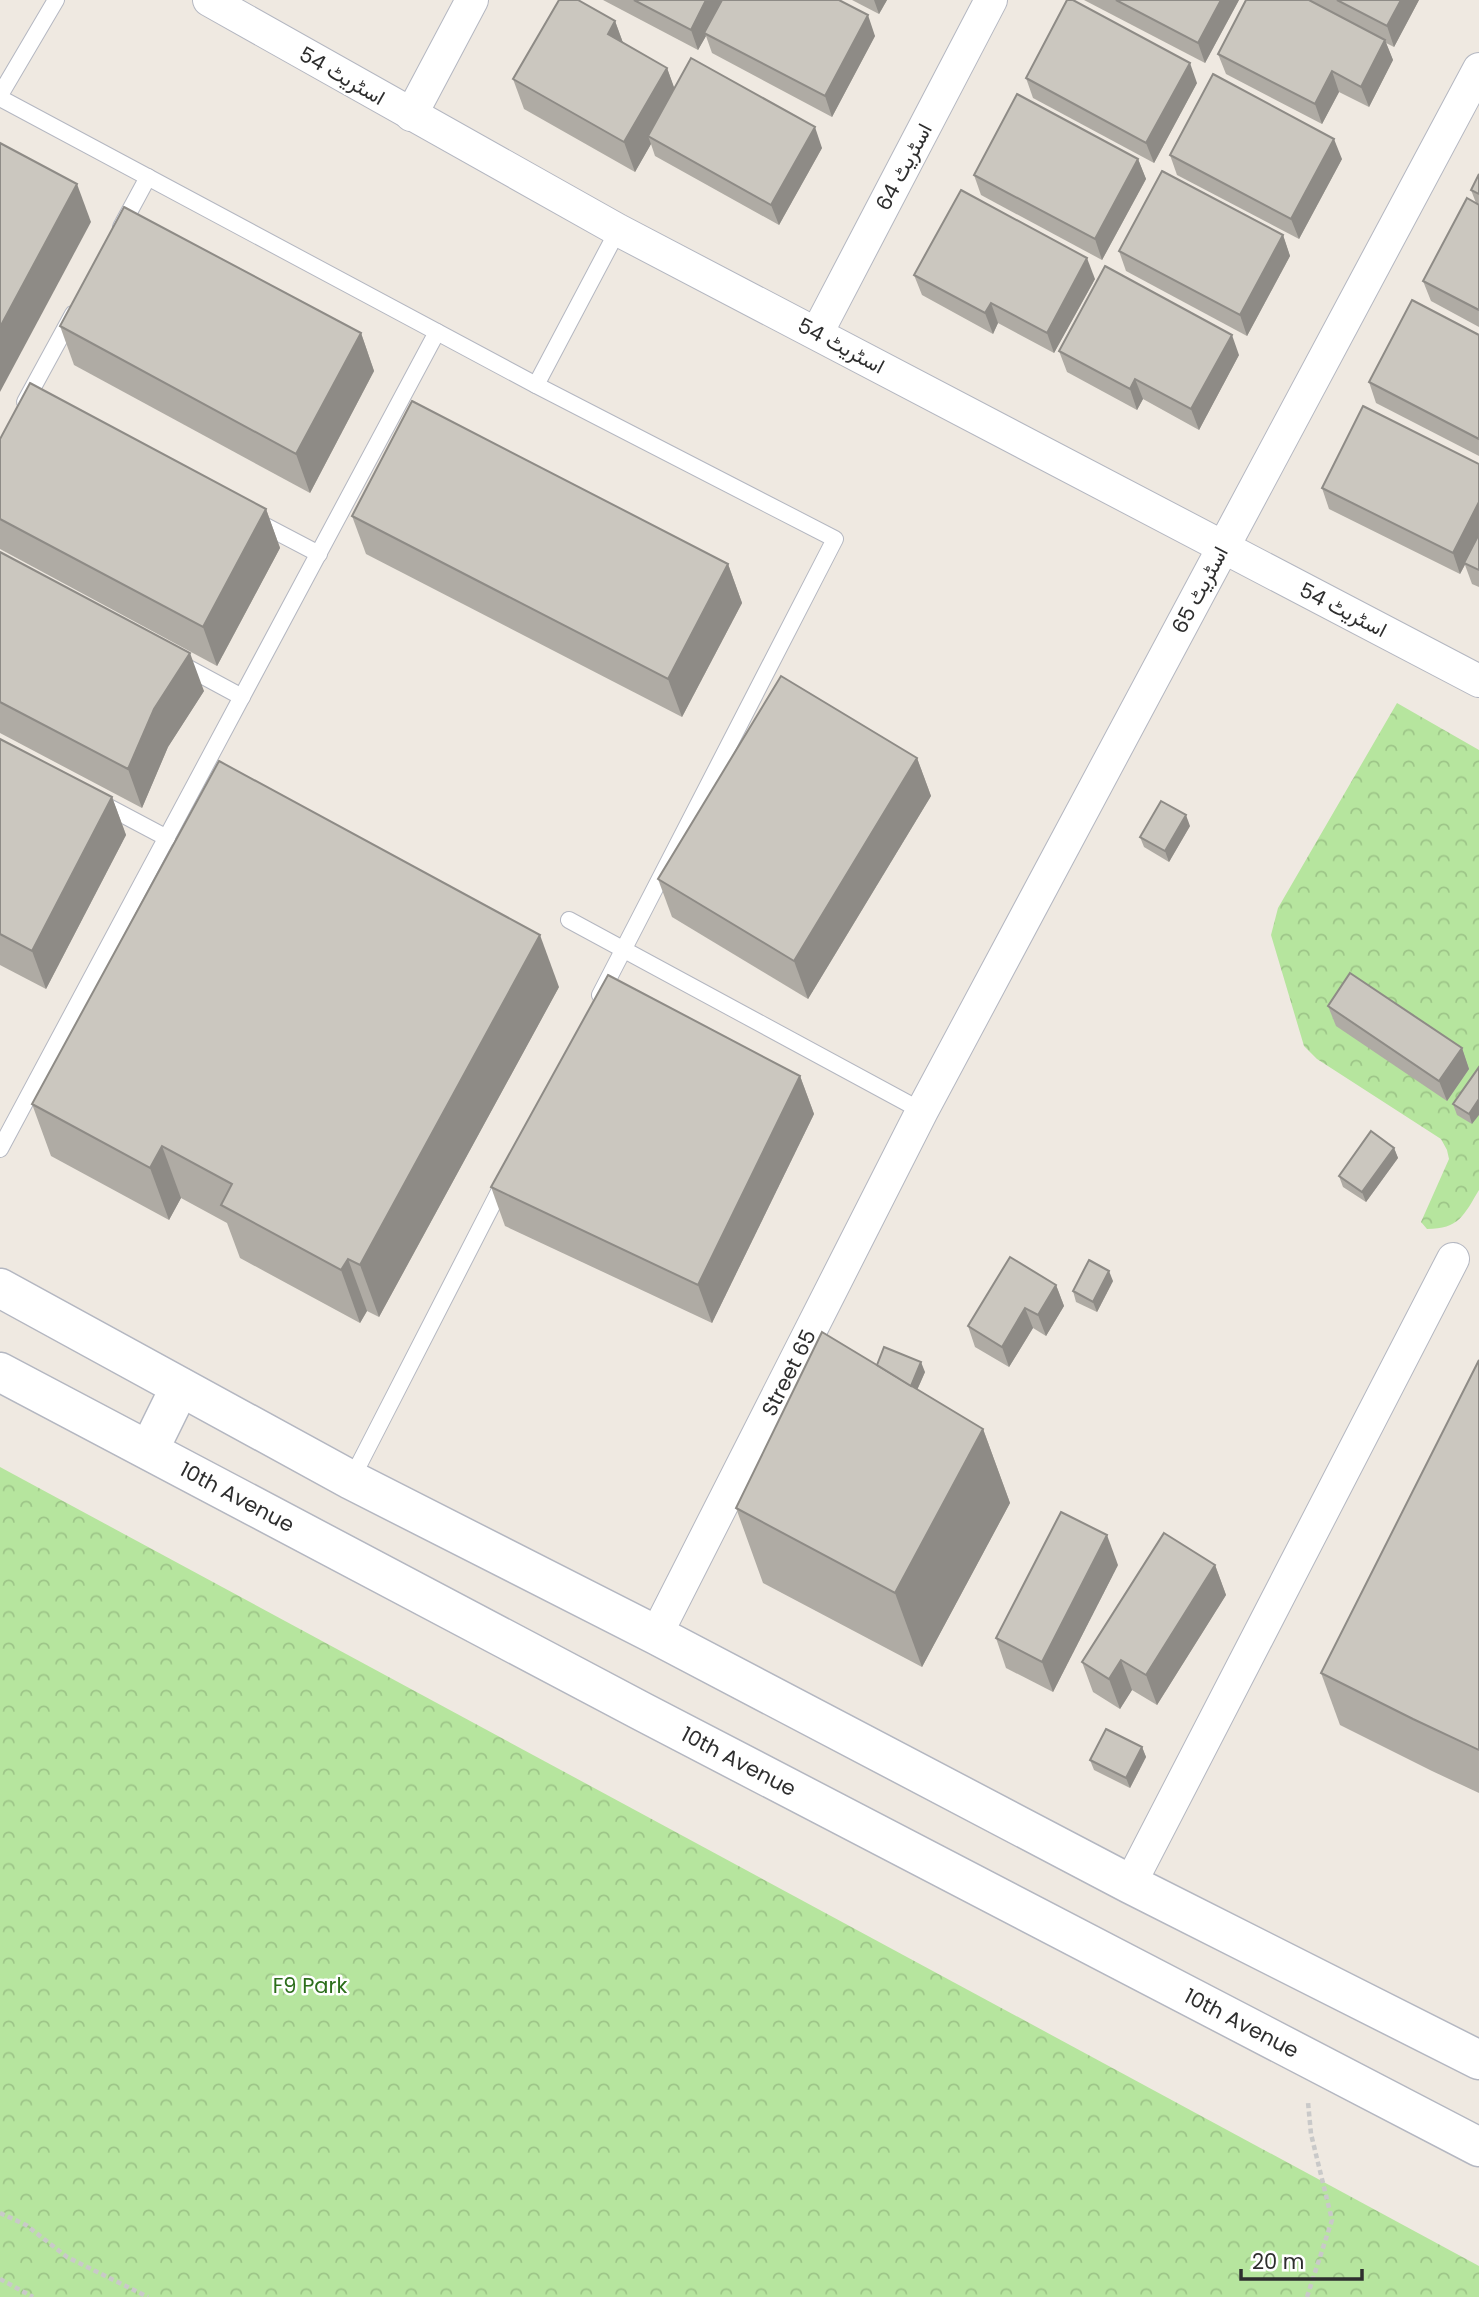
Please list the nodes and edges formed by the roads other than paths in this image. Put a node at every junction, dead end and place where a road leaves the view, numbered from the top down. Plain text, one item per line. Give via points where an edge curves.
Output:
1 (56, 0) edge
2 (209, 0) edge
3 (472, 0) edge
4 (991, 0) edge
5 (1479, 69) edge
6 (0, 96) edge
7 (411, 115) junction
8 (148, 177) junction
9 (618, 230) junction
10 (115, 238) edge
11 (81, 299) edge
12 (437, 332) junction
13 (817, 333) junction
14 (536, 385) junction
15 (17, 417) edge
16 (246, 515) edge
17 (1223, 548) junction
18 (318, 554) junction
19 (169, 658) edge
20 (1479, 681) edge
21 (242, 697) junction
22 (83, 794) edge
23 (167, 838) junction
24 (569, 920) dead end
25 (623, 949) junction
26 (589, 1015) edge
27 (922, 1111) junction
28 (0, 1149) edge
29 (514, 1162) edge
30 (1453, 1259) dead end
31 (0, 1288) edge
32 (0, 1371) edge
33 (180, 1387) junction
34 (149, 1450) junction
35 (351, 1480) junction
36 (656, 1634) junction
37 (1130, 1884) junction
38 (1479, 2060) edge
39 (1479, 2147) edge

1 - 6 lane
2 - 7 street, اسٹریٹ 54
3 - 7 street
4 - 13 street, اسٹریٹ 64
5 - 17 street, اسٹریٹ 65
6 - 8 lane
7 - 9 street, اسٹریٹ 54
8 - 10 lane
8 - 12 lane
9 - 13 street, اسٹریٹ 54
9 - 14 lane
11 - 15 lane via 34,400
12 - 14 lane
12 - 18 lane
13 - 17 street, اسٹریٹ 54
14 - 25 lane via 835,539
16 - 18 lane
17 - 20 street, اسٹریٹ 54
17 - 27 street, اسٹریٹ 65
18 - 21 lane
19 - 21 lane
21 - 23 lane
22 - 23 lane
23 - 28 lane
24 - 25 lane
25 - 26 lane
25 - 27 lane
27 - 36 street, Street 65
29 - 35 lane
30 - 37 street
31 - 33 main road
32 - 34 main road, 10th Avenue
33 - 34 main road
33 - 35 main road
34 - 39 main road, 10th Avenue
35 - 36 main road
36 - 37 main road
37 - 38 main road

